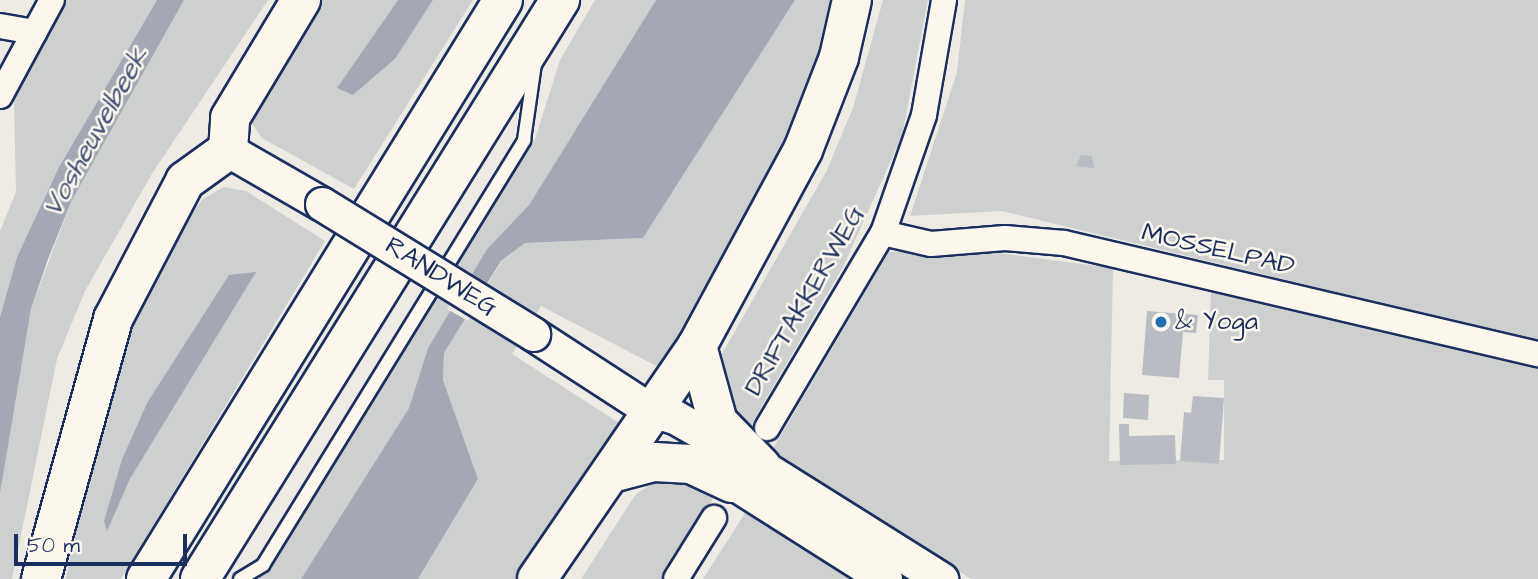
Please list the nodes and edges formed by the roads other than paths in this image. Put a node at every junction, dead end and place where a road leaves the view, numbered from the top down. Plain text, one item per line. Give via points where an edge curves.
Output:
1 (52, 0) edge
2 (301, 0) edge
3 (503, 0) edge
4 (560, 0) edge
5 (852, 0) edge
6 (944, 0) edge
7 (0, 26) edge
8 (34, 32) junction
9 (540, 32) junction
10 (0, 96) edge
11 (228, 150) junction
12 (883, 233) junction
13 (697, 346) junction
14 (1538, 354) edge
15 (650, 410) junction
16 (767, 428) dead end
17 (616, 472) junction
18 (747, 475) junction
19 (715, 518) dead end
20 (41, 579) edge
21 (146, 579) edge
22 (200, 579) edge
23 (240, 579) edge
24 (537, 579) edge
25 (676, 579) edge
26 (885, 579) edge
27 (941, 579) edge

1 - 8 street
2 - 11 highway via 230,118
3 - 21 highway
4 - 9 highway
5 - 13 highway via 839,57 803,150
6 - 12 street, DRIFTAKKERWEG via 924,116
7 - 8 street
8 - 10 street
9 - 22 highway
9 - 23 lane via 524,140 263,565
11 - 15 main road, RANDWEG, bridge
11 - 20 highway via 186,181 113,319
12 - 14 street, MOSSELPAD via 931,244 1005,238 1064,243
12 - 16 street, DRIFTAKKERWEG
13 - 15 highway
13 - 18 highway via 718,422
15 - 17 highway
15 - 18 main road, RANDWEG via 664,435
17 - 18 highway via 654,462
17 - 24 highway
18 - 26 main road, RANDWEG
18 - 27 main road, RANDWEG
19 - 25 street

